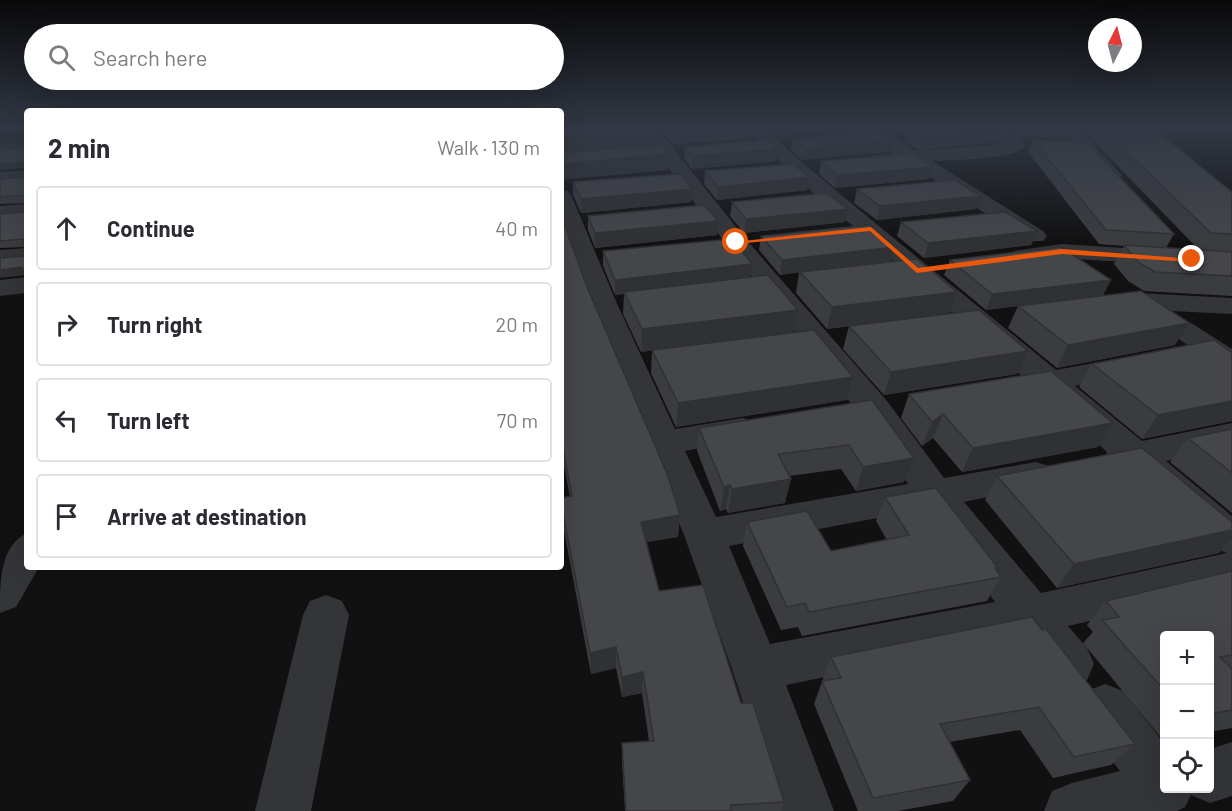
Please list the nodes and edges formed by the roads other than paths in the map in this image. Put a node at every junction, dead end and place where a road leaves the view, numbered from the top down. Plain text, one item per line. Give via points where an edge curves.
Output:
1 (677, 166) edge
2 (794, 166) edge
3 (926, 166) edge
4 (1103, 166) edge
5 (24, 176) edge
6 (0, 178) edge
7 (953, 185) junction
8 (919, 188) edge
9 (1126, 190) edge
10 (863, 194) edge
11 (830, 198) junction
12 (797, 201) edge
13 (575, 202) edge
14 (24, 211) edge
15 (0, 213) edge
16 (1003, 216) junction
17 (970, 219) edge
18 (904, 226) edge
19 (871, 229) junction
20 (838, 232) edge
21 (1062, 251) junction
22 (24, 255) edge
23 (0, 257) edge
24 (995, 260) edge
25 (1232, 262) edge
26 (950, 266) edge
27 (917, 270) junction
28 (881, 274) edge
29 (24, 285) edge
30 (0, 288) edge
31 (1138, 301) junction
32 (1092, 306) edge
33 (1232, 306) edge
34 (1011, 316) dead end
35 (976, 321) junction
36 (943, 325) edge
37 (835, 338) junction
38 (783, 345) edge
39 (1222, 356) edge
40 (1049, 381) junction
41 (1002, 389) edge
42 (910, 404) edge
43 (875, 410) junction
44 (840, 415) edge
45 (770, 426) edge
46 (1232, 435) edge
47 (665, 442) junction
48 (1137, 455) junction
49 (935, 494) junction
50 (704, 535) junction
51 (1232, 539) edge
52 (24, 555) edge
53 (1232, 570) edge
54 (0, 594) edge
55 (326, 615) dead end
56 (1032, 615) junction
57 (756, 669) junction
58 (1232, 769) edge
59 (1214, 774) edge
60 (1160, 781) edge
61 (1160, 789) edge
62 (1166, 793) edge
63 (283, 811) edge
64 (806, 811) edge
65 (1072, 811) edge
66 (1171, 811) edge

1 - 37 street via 771,287
2 - 11 street
3 - 7 street
4 - 9 street
5 - 6 street
7 - 8 street
7 - 16 street
10 - 11 street
11 - 12 street
11 - 19 street
13 - 47 street via 642,362
14 - 15 street
16 - 17 street
16 - 21 street
18 - 19 street
19 - 20 street
19 - 27 street
21 - 24 street
21 - 25 street via 1183,251
21 - 31 street
22 - 23 street
26 - 27 street
27 - 28 street
27 - 35 street
29 - 30 street
31 - 32 street
31 - 33 street
31 - 39 street
34 - 35 street
35 - 36 street
35 - 40 street
37 - 38 street
37 - 43 street
39 - 40 street
40 - 41 street
40 - 48 street
42 - 43 street
43 - 44 street
43 - 49 street
45 - 47 street
46 - 48 street
47 - 50 street
48 - 49 street
48 - 51 street
49 - 50 street
49 - 56 street
50 - 57 street
52 - 54 street
53 - 56 street
55 - 63 street
56 - 57 street
56 - 60 street
57 - 64 street
58 - 59 street
61 - 65 street
62 - 66 street

